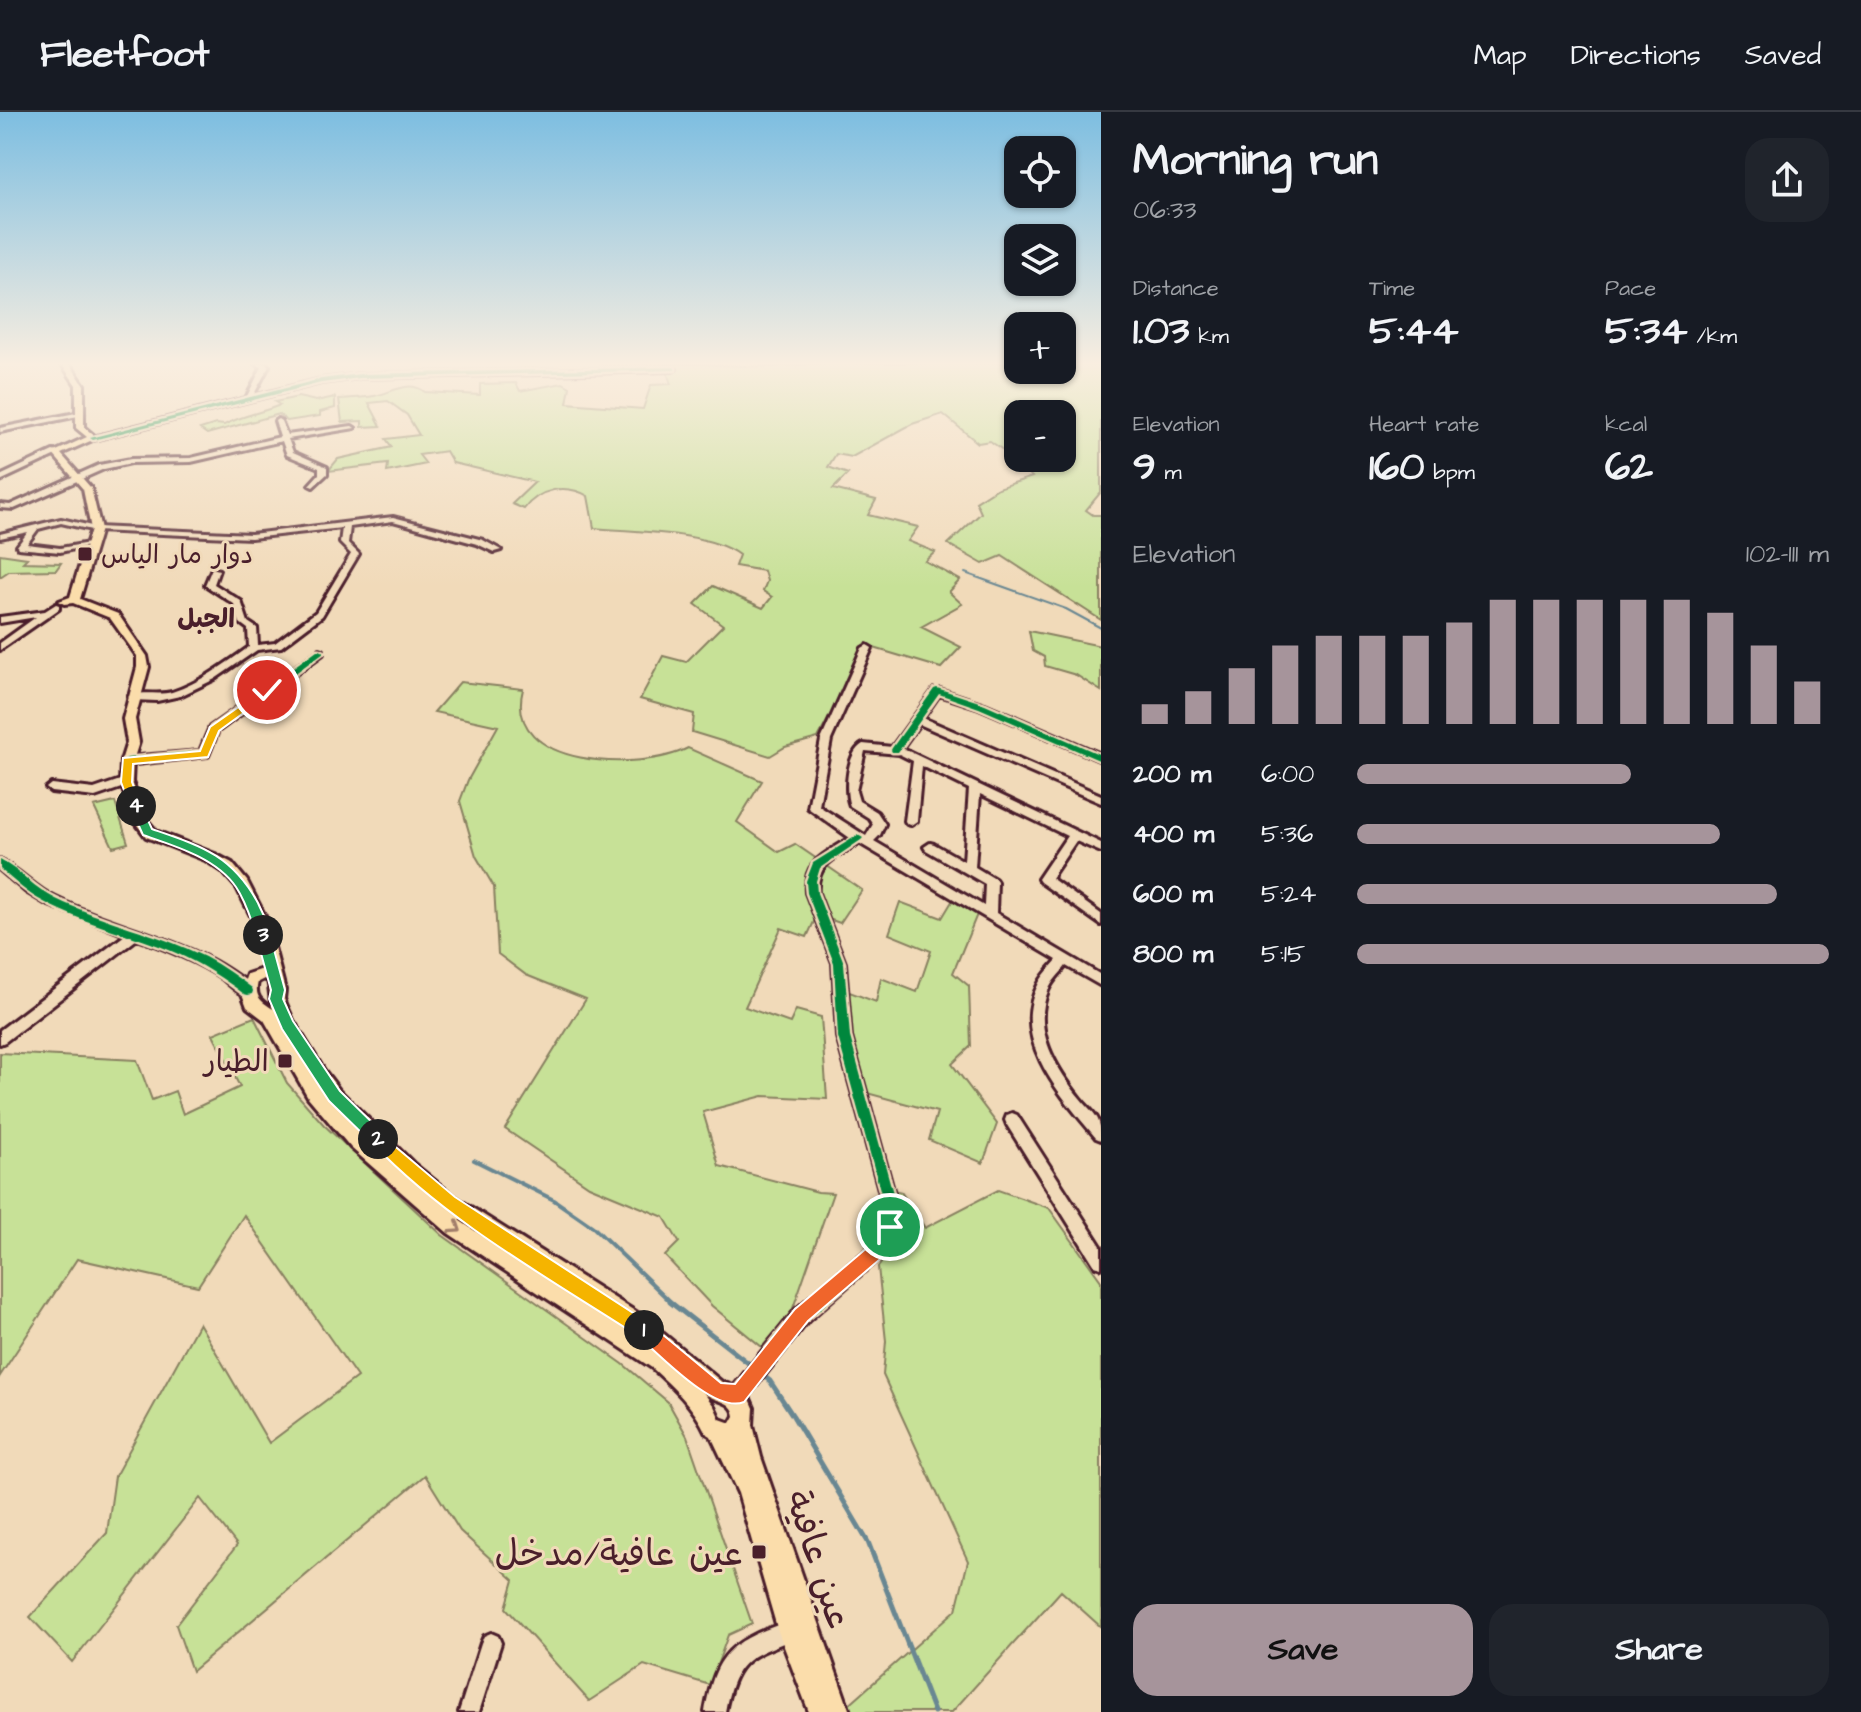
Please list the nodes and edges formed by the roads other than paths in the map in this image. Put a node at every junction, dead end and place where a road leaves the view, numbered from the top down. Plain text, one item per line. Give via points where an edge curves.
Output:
1 (93, 438) edge
2 (284, 438) joint
3 (56, 453) junction
4 (2, 475) edge
5 (78, 477) junction
6 (313, 485) dead end
7 (0, 506) edge
8 (38, 524) junction
9 (346, 525) junction
10 (96, 529) junction
11 (2, 536) edge
12 (89, 545) junction
13 (0, 546) edge
14 (497, 550) dead end
15 (215, 570) dead end
16 (63, 606) junction
17 (0, 620) edge
18 (0, 647) edge
19 (254, 648) junction
20 (867, 648) dead end
21 (320, 652) dead end
22 (133, 697) junction
23 (917, 719) junction
24 (895, 750) junction
25 (1101, 758) edge
26 (918, 759) junction
27 (127, 761) junction
28 (126, 782) junction
29 (975, 786) junction
30 (51, 788) dead end
31 (1101, 799) edge
32 (911, 821) dead end
33 (1074, 835) junction
34 (862, 840) junction
35 (930, 847) dead end
36 (1101, 848) edge
37 (0, 864) edge
38 (969, 869) junction
39 (990, 913) junction
40 (1101, 920) edge
41 (136, 933) junction
42 (1065, 959) junction
43 (218, 969) junction
44 (263, 975) junction
45 (1101, 981) edge
46 (253, 998) junction
47 (276, 999) junction
48 (0, 1038) edge
49 (1012, 1120) dead end
50 (1101, 1133) edge
51 (1101, 1260) edge
52 (728, 1394) junction
53 (714, 1422) junction
54 (743, 1426) junction
55 (789, 1631) junction
56 (491, 1643) dead end
57 (469, 1712) edge
58 (715, 1712) edge
59 (821, 1712) edge
60 (838, 1712) edge

1 - 3 main road
2 - 5 street via 191,460 131,461
2 - 6 street via 290,453 323,467
3 - 4 street
3 - 5 main road
5 - 7 street via 11,507
5 - 10 main road via 87,488
8 - 10 street via 61,521
8 - 11 street
8 - 12 street via 21,546 60,550
9 - 10 street via 251,536
9 - 14 street via 393,519
9 - 19 street via 344,543 355,554 319,614 278,645
10 - 12 main road
11 - 13 street
12 - 16 main road via 79,589
15 - 19 street via 209,585 238,603 244,623 252,628
16 - 17 street
16 - 18 street
16 - 22 main road via 114,616 142,656
19 - 22 street via 176,693
20 - 34 street via 826,740 813,808
21 - 27 street via 214,729 204,754
22 - 27 main road via 133,742
23 - 24 street
23 - 25 street via 937,691
23 - 31 street
24 - 26 street
24 - 34 street via 867,746 859,751 852,799 879,824
26 - 29 street
26 - 32 street
27 - 28 main road
28 - 30 street via 95,793
28 - 44 main road via 147,832 227,867 242,885 260,920
29 - 33 street
29 - 38 street
33 - 36 street
33 - 40 street via 1044,879
34 - 39 street
34 - 52 street via 816,866 811,881 839,963 844,1037 888,1197 890,1227 880,1248 802,1315
35 - 38 street
37 - 41 street via 49,900
38 - 39 street via 991,882
39 - 42 street
41 - 43 street
41 - 48 street
42 - 45 street
42 - 50 street via 1043,987 1038,1027 1054,1075
43 - 44 street
43 - 46 street
44 - 46 main road
44 - 47 main road via 278,990
46 - 47 main road via 268,1004
46 -> 53 main road, عين عافية via 334,1116 430,1209 659,1361
47 - 52 main road via 306,1057 334,1096 428,1187 634,1322
49 - 51 street
52 - 53 main road via 709,1400
52 - 54 main road via 745,1408
53 - 54 main road via 735,1433
53 - 55 main road, عين عافية via 748,1491
54 - 60 main road, عين عافية via 797,1603
55 - 58 street via 750,1644 733,1658
55 - 59 main road, عين عافية
56 - 57 street

